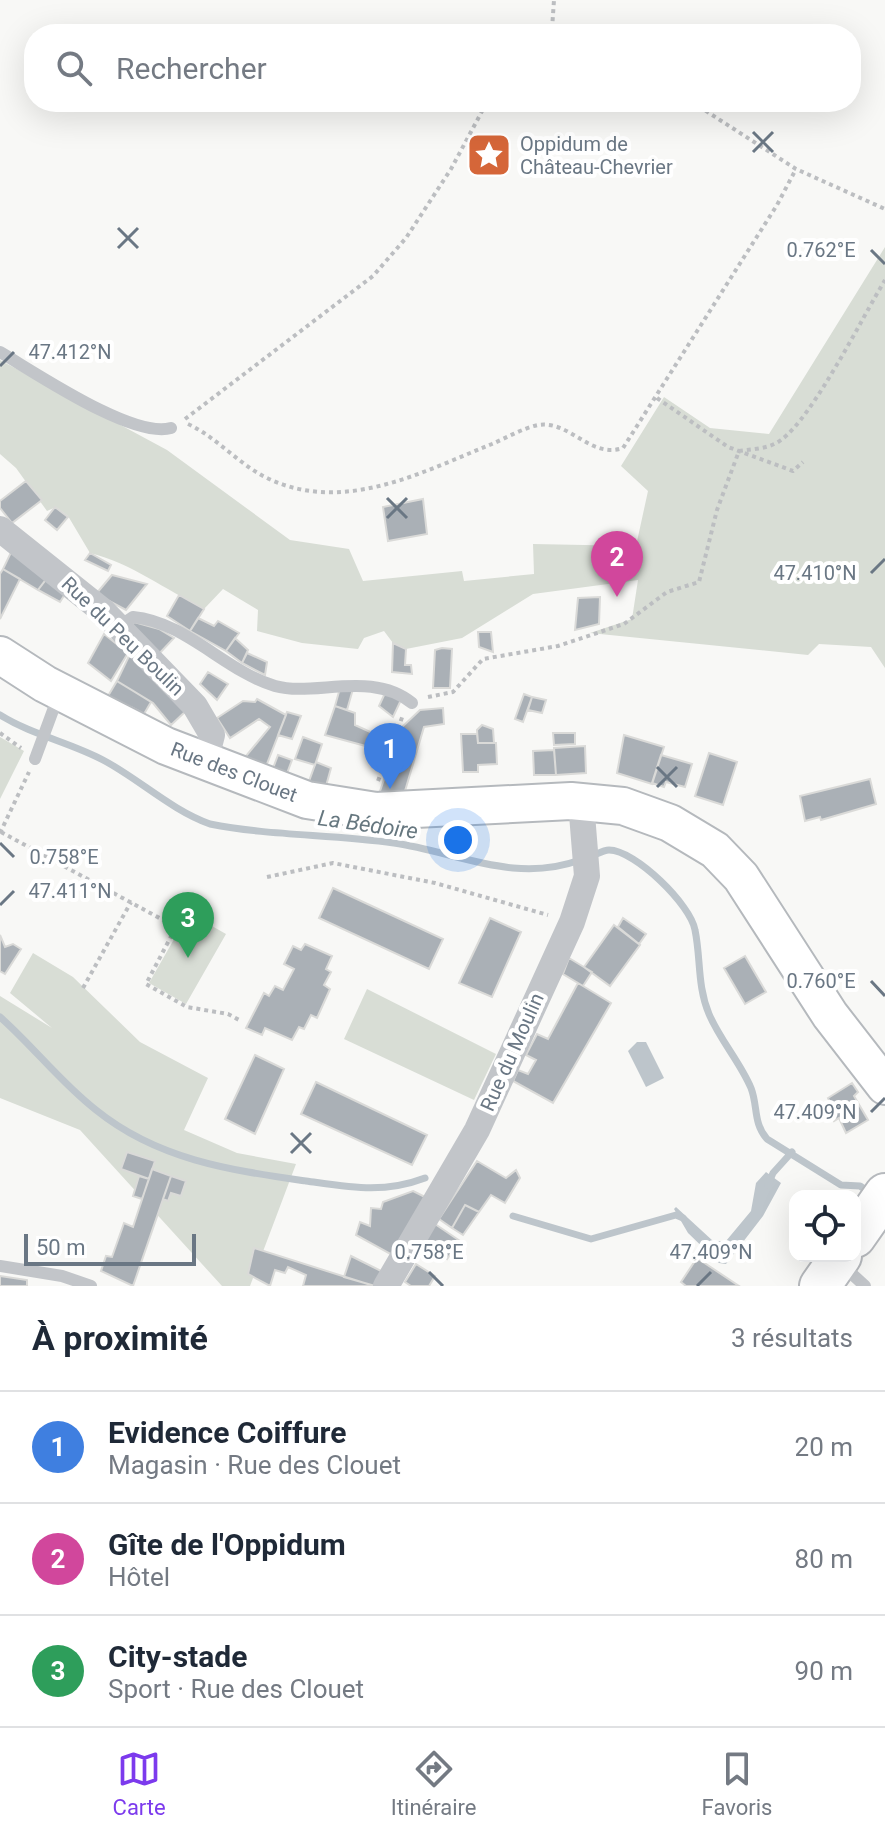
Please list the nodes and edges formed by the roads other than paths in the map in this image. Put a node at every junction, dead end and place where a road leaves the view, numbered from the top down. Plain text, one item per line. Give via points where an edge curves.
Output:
1 (0, 352) edge
2 (177, 424) road end
3 (0, 529) edge
4 (118, 627) junction
5 (0, 655) edge
6 (60, 691) junction
7 (412, 703) road end
8 (35, 759) road end
9 (205, 762) junction
10 (581, 802) junction
11 (885, 1086) edge
12 (859, 1262) edge
13 (0, 1266) edge
14 (91, 1286) edge
15 (386, 1286) edge
16 (865, 1286) edge

1 - 2 lane via 107,412 160,431
3 - 4 street, Rue du Peu Boulin
4 - 7 lane via 133,617 164,626 279,687 350,685 391,692
4 - 9 street, Rue du Peu Boulin via 205,717 212,735
5 - 6 street, Rue des Clouet
6 - 8 lane
6 - 9 street, Rue des Clouet
9 - 10 street, Rue des Clouet via 307,800 376,811
10 - 11 street, Rue des Clouet via 635,810 670,823 715,850 741,877 830,1015
10 - 15 street, Rue du Moulin via 587,876 572,922 477,1130
12 - 16 lane
13 - 14 lane

